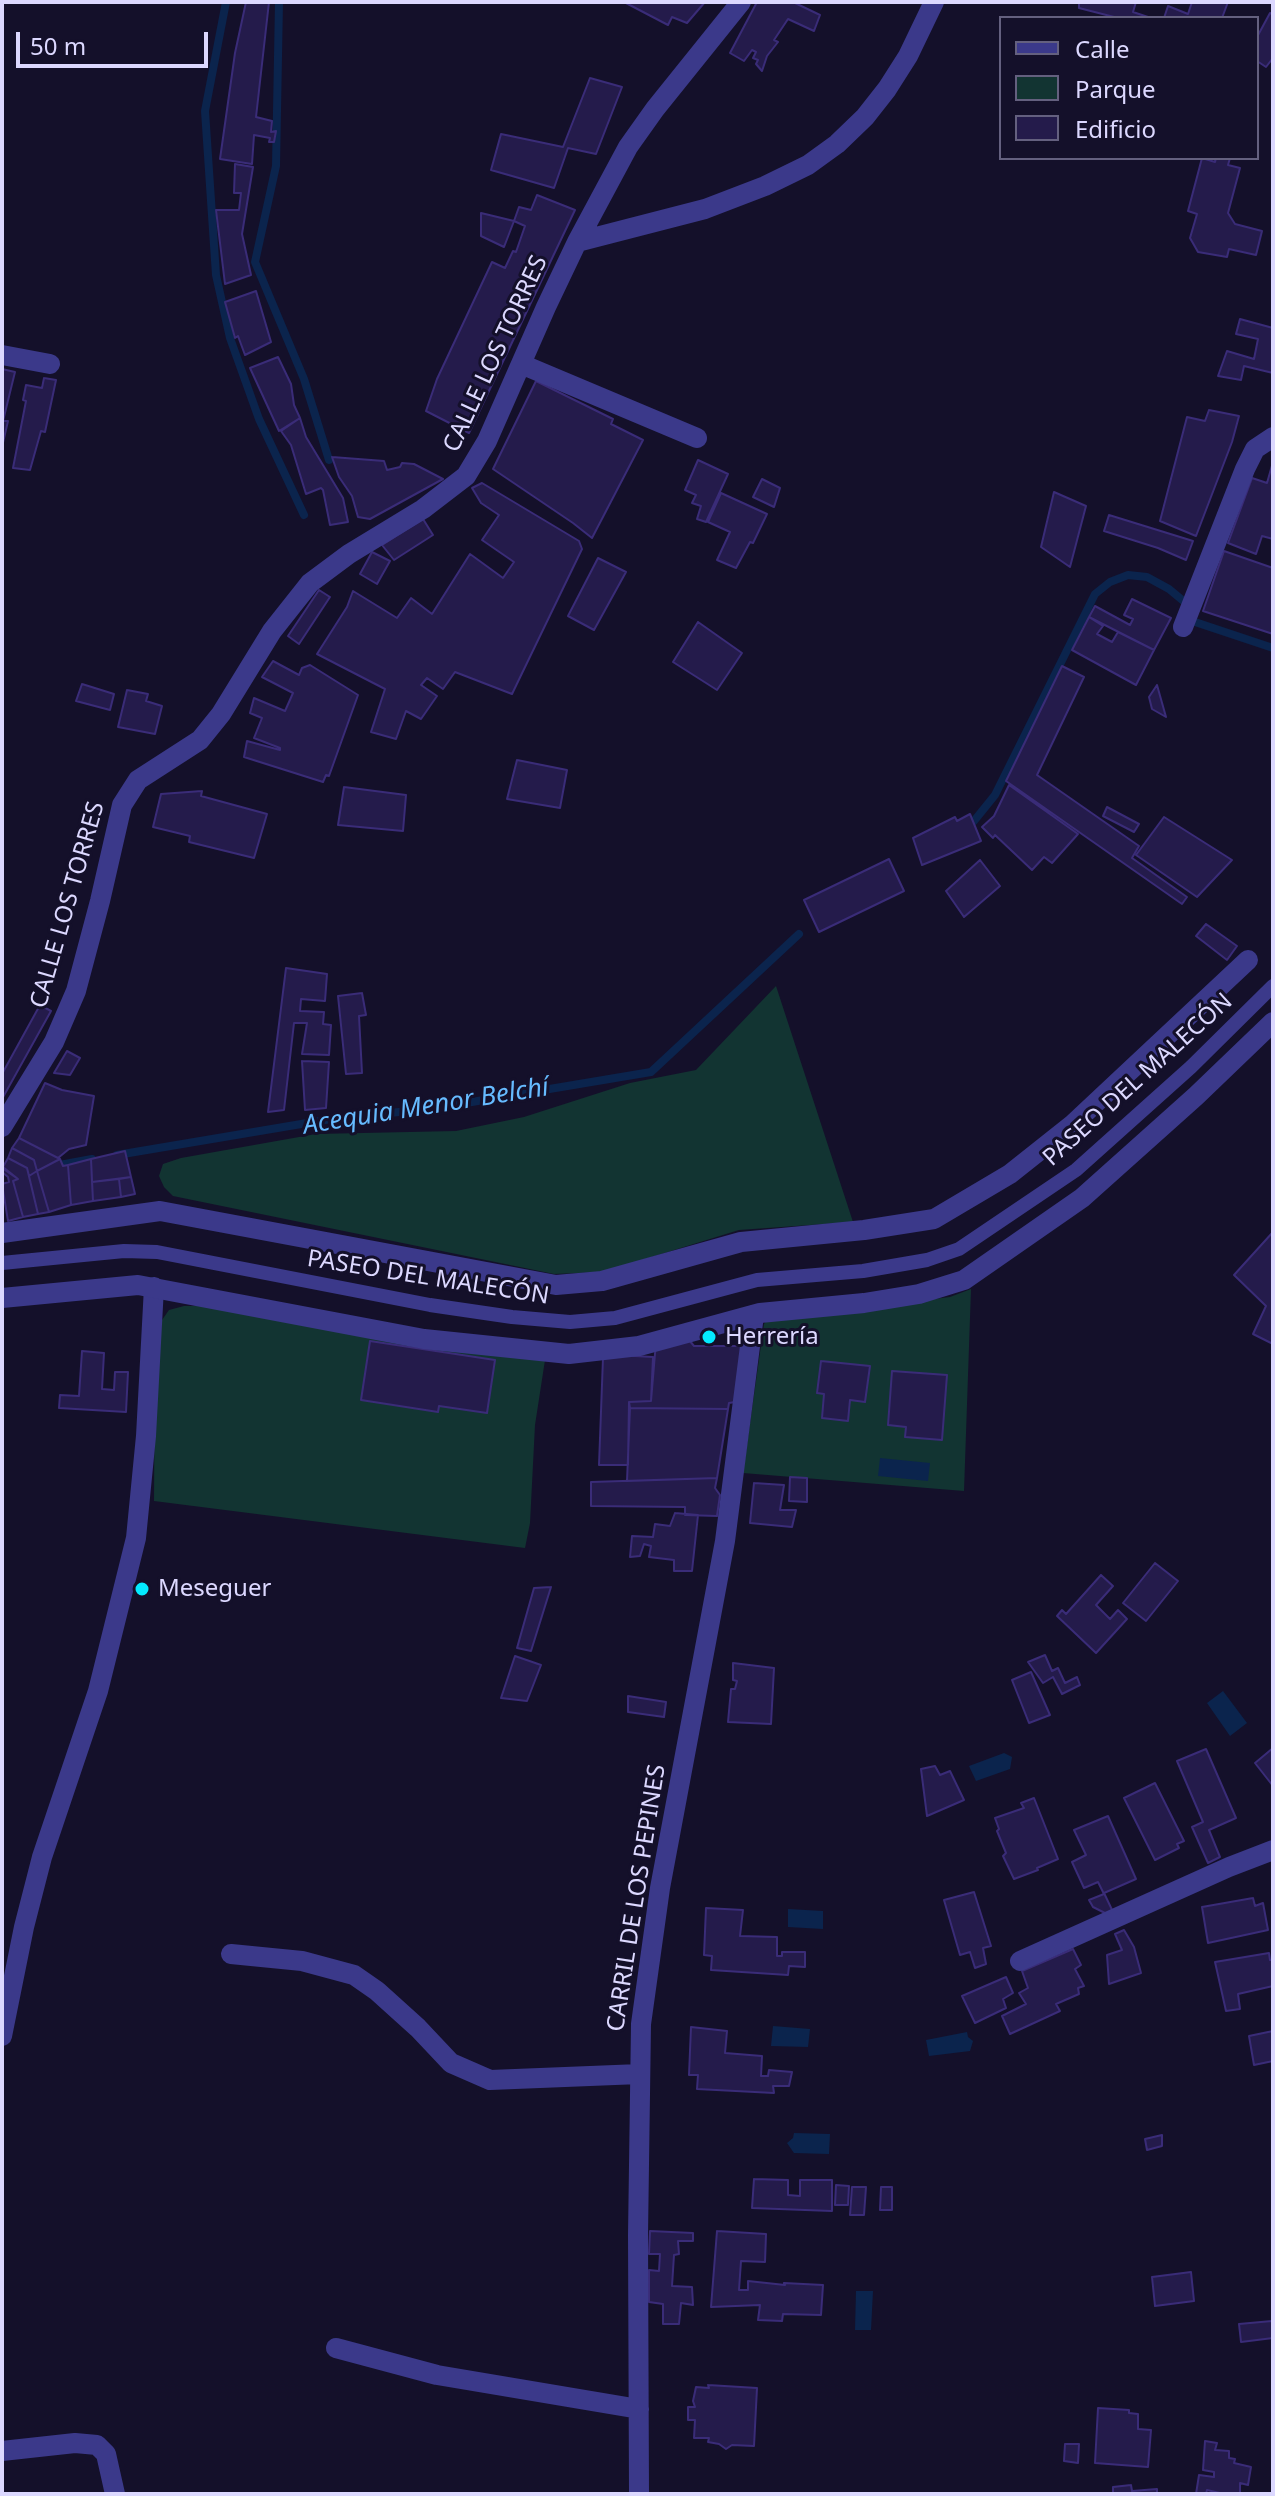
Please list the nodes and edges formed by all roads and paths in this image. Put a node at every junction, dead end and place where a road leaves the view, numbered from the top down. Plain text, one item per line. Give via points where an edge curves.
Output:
1 (741, 2) edge
2 (934, 2) edge
3 (577, 242) junction
4 (2, 355) edge
5 (50, 364) dead end
6 (521, 364) junction
7 (1273, 437) edge
8 (697, 438) dead end
9 (1183, 627) dead end
10 (1248, 960) dead end
11 (1273, 986) edge
12 (1273, 1022) edge
13 (2, 1127) edge
14 (2, 1233) edge
15 (2, 1263) edge
16 (154, 1287) junction
17 (2, 1298) edge
18 (754, 1315) junction
19 (1273, 1850) edge
20 (231, 1954) dead end
21 (1020, 1961) dead end
22 (2, 2036) edge
23 (640, 2074) junction
24 (336, 2348) dead end
25 (639, 2409) junction
26 (2, 2451) edge
27 (115, 2494) edge
28 (639, 2494) edge

1 - 3 street, CALLE LOS TORRES via 628,147
2 - 3 street via 887,89 837,144 808,165 705,209
3 - 6 street, CALLE LOS TORRES
4 - 5 street
6 - 8 street
6 - 13 street, CALLE LOS TORRES via 466,476 310,583 200,740 138,780 122,805 76,991 54,1042
7 - 9 street via 1255,449 1245,469
10 - 14 street via 1073,1124 1010,1174 934,1219 741,1242 602,1281 556,1285 160,1211
11 - 15 street, PASEO DEL MALECÓN via 1076,1170 959,1249 927,1260 757,1280 626,1316 570,1322 430,1305 157,1252
12 - 18 street via 1101,1183 964,1280 890,1299
16 - 17 street
16 - 18 street via 424,1339 551,1354 617,1350
16 - 22 street via 136,1538 98,1691 42,1857
18 - 23 street, CARRIL DE LOS PEPINES via 725,1541 660,1888 641,2024
19 - 21 street
20 - 23 street via 302,1961 354,1975 451,2063 490,2080
23 - 25 street, CARRIL DE LOS PEPINES
24 - 25 street via 437,2375
25 - 28 street, CARRIL DE LOS PEPINES
26 - 27 street via 97,2445 106,2454

